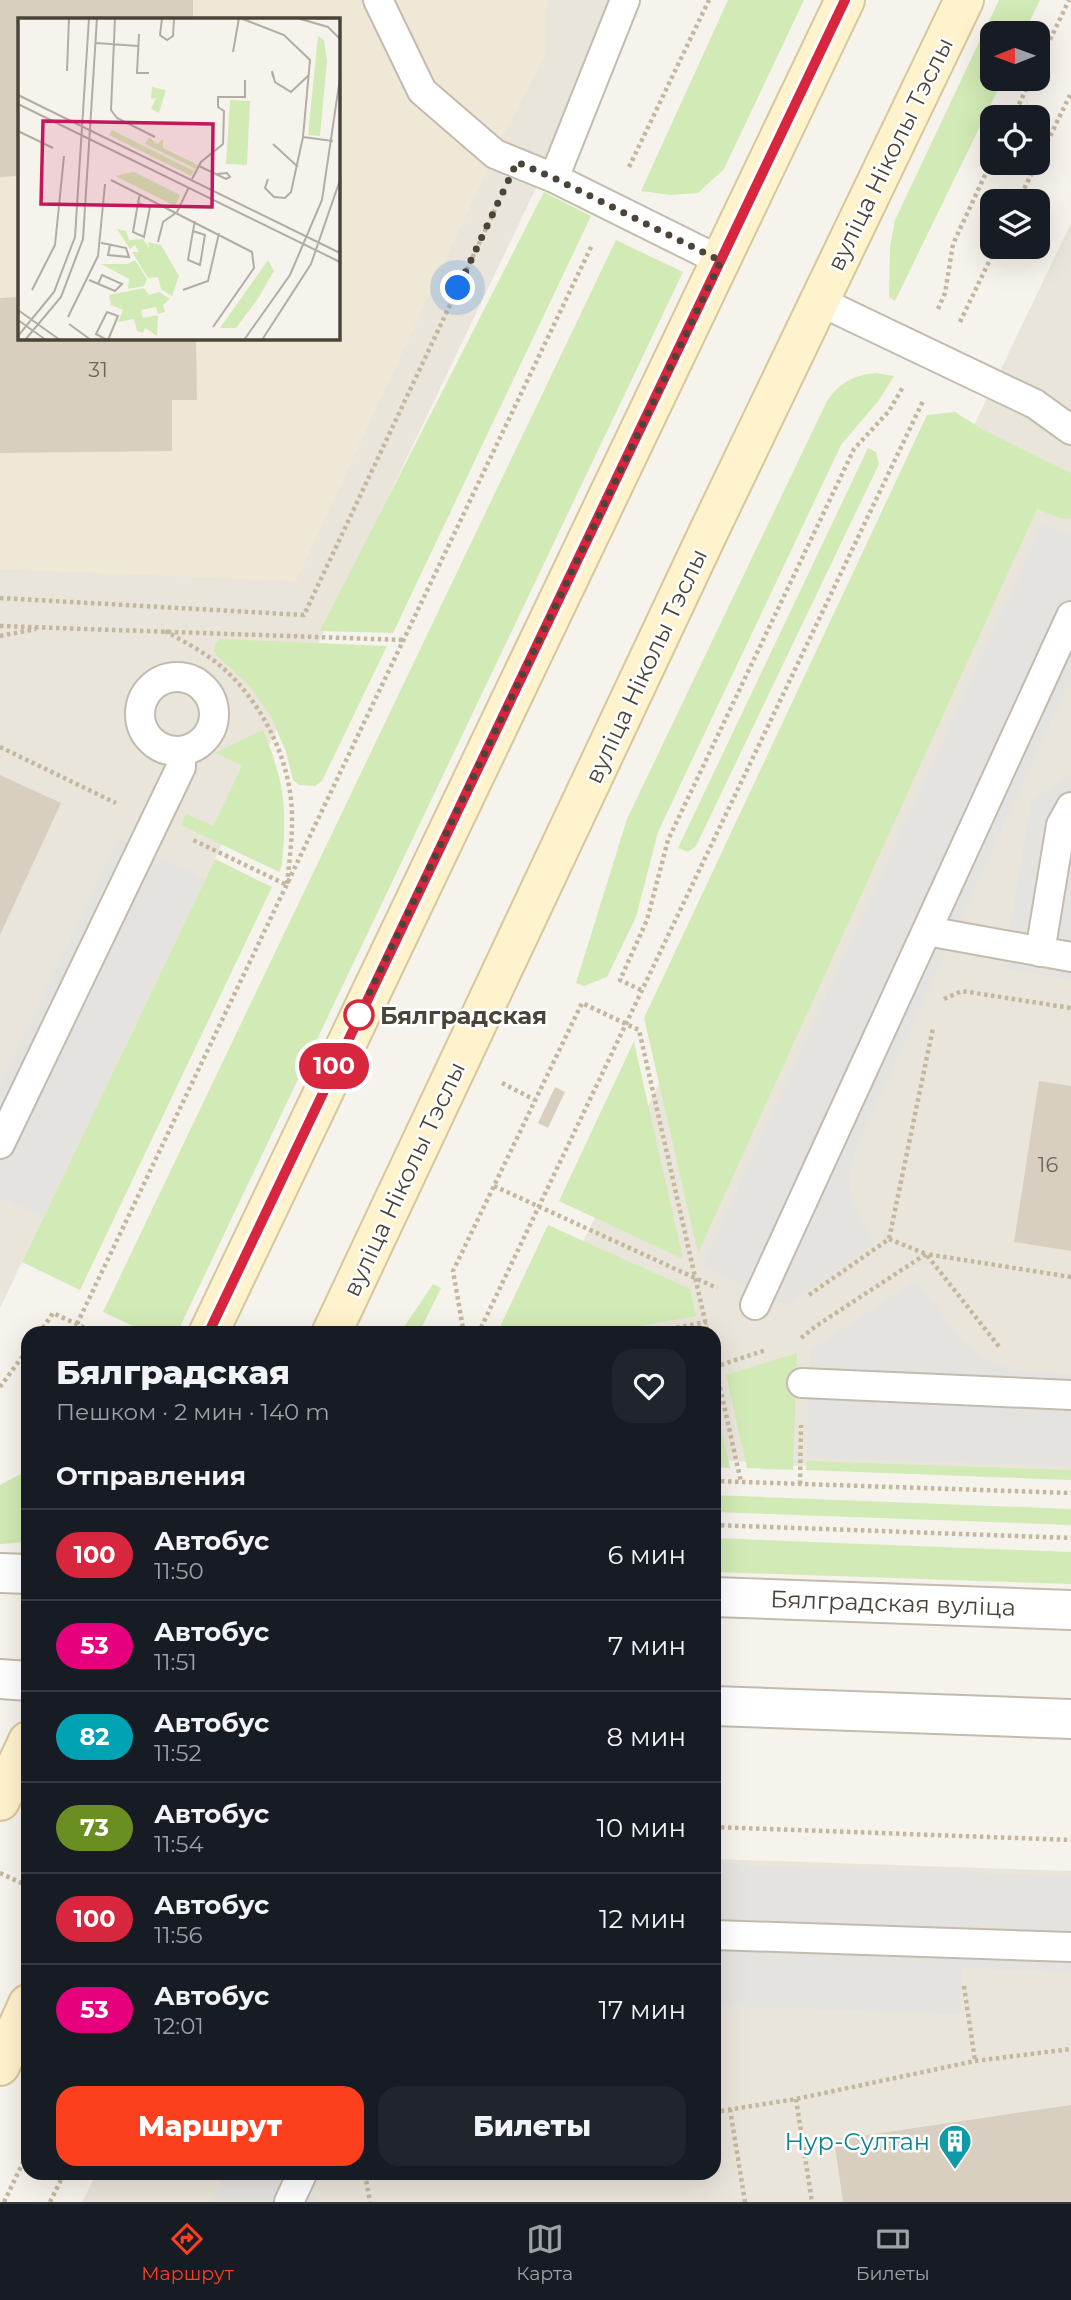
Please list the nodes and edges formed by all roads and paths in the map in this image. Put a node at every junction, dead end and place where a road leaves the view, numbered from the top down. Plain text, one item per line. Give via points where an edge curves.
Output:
1 (378, 0) edge
2 (625, 0) edge
3 (709, 0) edge
4 (845, 0) edge
5 (964, 0) edge
6 (1069, 0) edge
7 (1050, 40) edge
8 (1071, 93) edge
9 (1050, 136) edge
10 (517, 162) junction
11 (985, 175) edge
12 (554, 178) junction
13 (611, 206) junction
14 (989, 259) edge
15 (721, 261) junction
16 (819, 301) junction
17 (930, 354) junction
18 (1035, 404) junction
19 (1071, 408) edge
20 (1071, 430) edge
21 (0, 598) edge
22 (1071, 616) edge
23 (0, 626) edge
24 (43, 627) junction
25 (165, 631) junction
26 (0, 636) edge
27 (403, 640) junction
28 (181, 751) dead end
29 (1071, 807) edge
30 (287, 885) junction
31 (926, 931) junction
32 (1040, 952) junction
33 (1071, 957) edge
34 (641, 990) junction
35 (938, 1002) dead end
36 (1071, 1008) edge
37 (935, 1015) dead end
38 (626, 1024) junction
39 (0, 1144) edge
40 (494, 1186) junction
41 (538, 1206) junction
42 (889, 1239) junction
43 (926, 1254) junction
44 (1071, 1277) edge
45 (695, 1279) junction
46 (761, 1308) junction
47 (705, 1322) junction
48 (77, 1324) junction
49 (44, 1326) edge
50 (81, 1326) edge
51 (212, 1326) edge
52 (335, 1326) edge
53 (463, 1326) edge
54 (482, 1326) edge
55 (684, 1326) edge
56 (706, 1326) edge
57 (803, 1338) junction
58 (790, 1342) dead end
59 (778, 1346) dead end
60 (1012, 1349) dead end
61 (21, 1358) edge
62 (721, 1362) edge
63 (802, 1383) junction
64 (0, 1387) edge
65 (721, 1395) edge
66 (1071, 1395) edge
67 (721, 1481) edge
68 (741, 1482) junction
69 (800, 1484) junction
70 (1071, 1493) edge
71 (721, 1525) edge
72 (1071, 1538) edge
73 (0, 1573) edge
74 (21, 1574) edge
75 (721, 1597) edge
76 (1071, 1610) edge
77 (0, 1679) edge
78 (21, 1680) edge
79 (721, 1706) edge
80 (1071, 1719) edge
81 (21, 1756) edge
82 (0, 1801) edge
83 (721, 1827) edge
84 (1071, 1840) edge
85 (0, 1873) edge
86 (21, 1883) edge
87 (721, 1935) edge
88 (957, 1943) junction
89 (1071, 1947) edge
90 (21, 2020) edge
91 (1071, 2049) edge
92 (975, 2061) junction
93 (0, 2066) edge
94 (796, 2099) junction
95 (730, 2109) junction
96 (721, 2111) edge
97 (21, 2166) edge
98 (61, 2180) edge
99 (299, 2180) edge
100 (366, 2180) edge
101 (4, 2202) edge
102 (50, 2202) edge
103 (289, 2202) edge
104 (370, 2202) edge
105 (744, 2202) edge
106 (812, 2202) edge

1 - 10 lane via 422,91 495,153
2 - 12 lane
3 - 13 path
4 - 15 main road
5 - 16 main road, вуліца Ніколы Тэслы
6 - 7 path
8 - 9 path
10 - 12 lane
10 - 21 path via 304,615
11 - 17 path via 953,244
12 - 13 lane
13 - 15 lane
13 - 27 path
14 - 17 path
15 - 51 main road
16 - 17 lane
16 - 52 main road, вуліца Ніколы Тэслы
17 - 18 lane
17 - 34 path
17 - 34 path via 889,411 854,449 668,840 647,920 620,980
18 - 19 lane
18 - 20 lane
22 - 31 lane
23 - 24 path
24 - 25 path
24 - 26 path
25 - 27 path
25 - 30 path via 223,668 265,720 290,788
27 - 30 path
28 - 39 lane via 181,767
29 - 32 lane via 1061,825
30 - 48 path
31 - 32 lane
31 - 46 lane
32 - 33 lane
34 - 38 path
35 - 36 path via 962,991
37 - 42 path
38 - 40 path via 582,1003
38 - 41 path
38 - 45 path via 639,1030
40 - 41 path
40 - 53 path via 453,1272
41 - 45 path
41 - 54 path
42 - 43 path
42 - 46 path via 792,1306
43 - 44 path
43 - 57 path
43 - 60 path via 1001,1349
45 - 46 path
45 - 47 path
46 - 47 path
46 - 57 path
47 - 55 path
47 - 56 path
48 - 49 path via 53,1313
48 - 50 path
57 - 58 path
57 - 63 path
59 - 62 path
61 - 64 path
63 - 66 lane
63 - 69 path
65 - 68 path
67 - 68 path
68 - 69 path
69 - 70 path
71 - 72 path
73 - 74 street
75 - 76 street, Бялградская вуліца
77 - 78 street
79 - 80 street
81 - 82 main road
83 - 84 path
85 - 86 path
87 - 88 lane
88 - 89 lane
88 - 92 path
90 - 93 main road
91 - 92 path
92 - 94 path
94 - 95 path
94 - 106 path
95 - 96 path
95 - 105 path
97 - 101 path
98 - 102 path
99 - 103 lane
100 - 104 path

